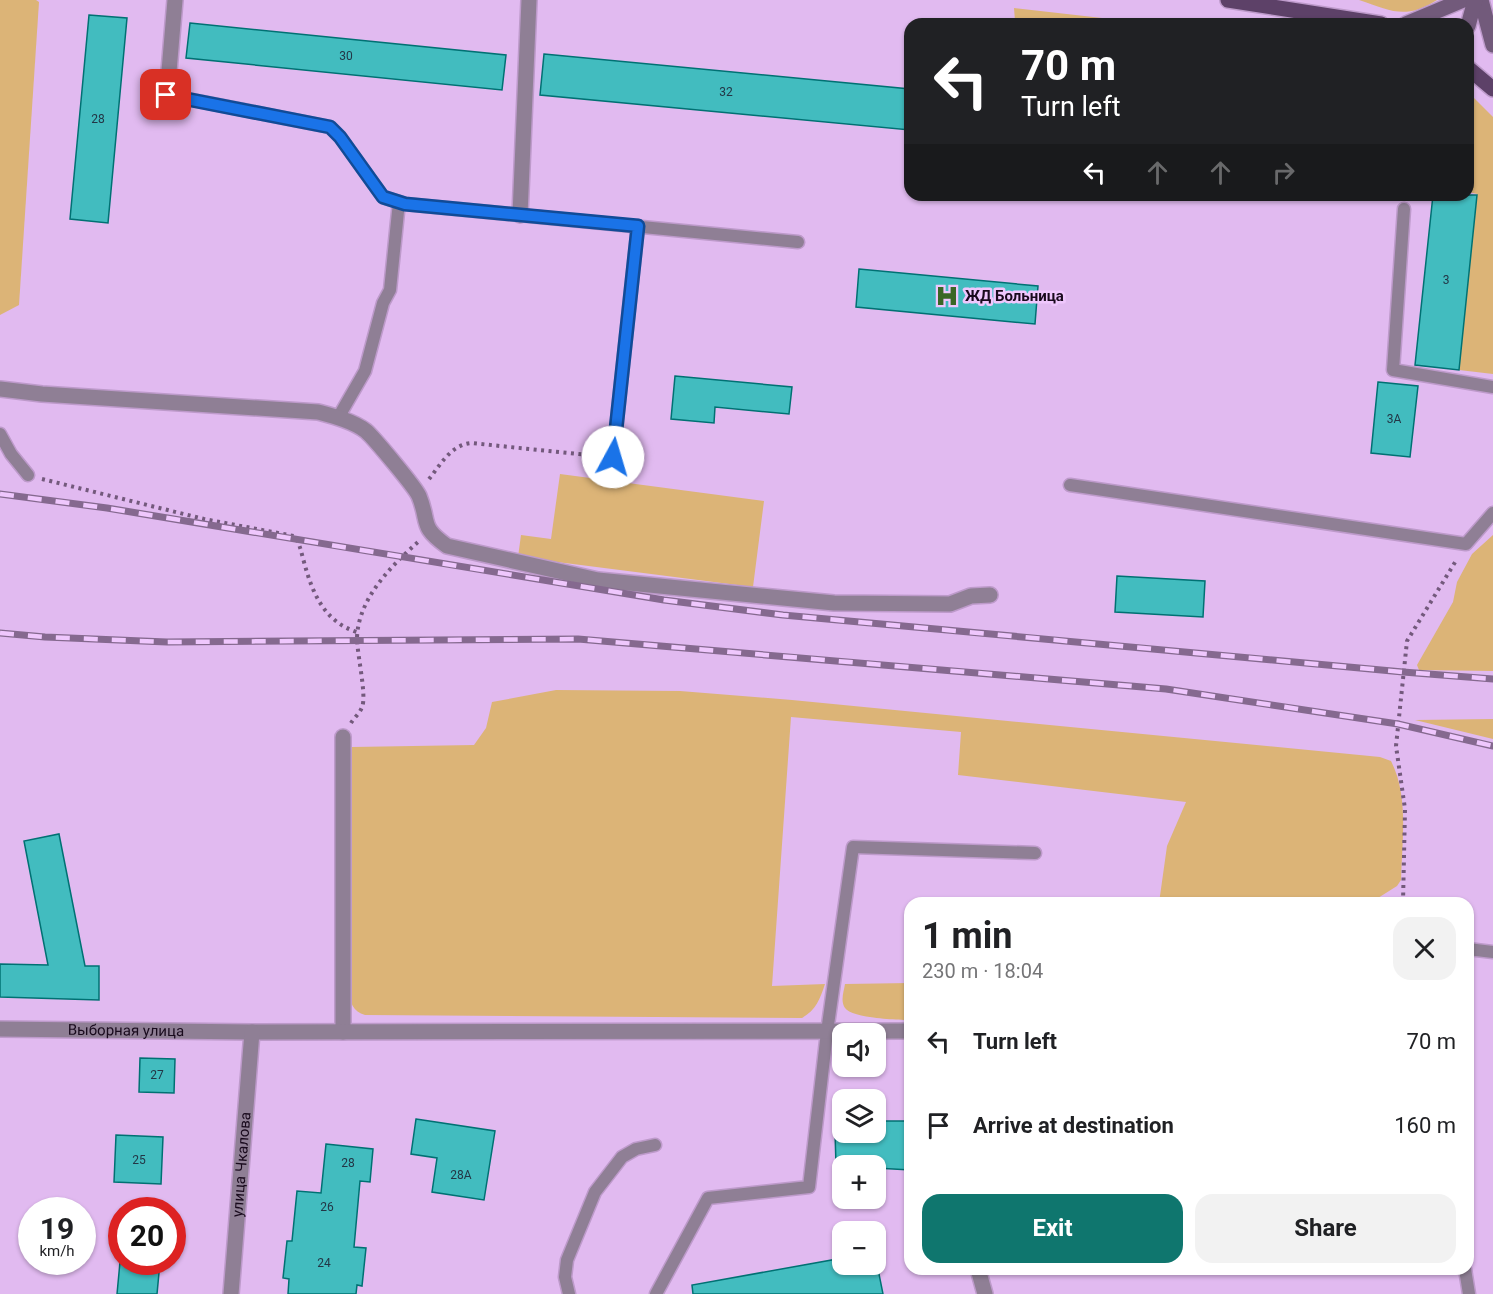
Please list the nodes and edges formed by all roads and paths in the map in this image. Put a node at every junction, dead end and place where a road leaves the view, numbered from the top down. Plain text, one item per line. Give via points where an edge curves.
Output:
1 (175, 0) edge
2 (529, 0) edge
3 (1228, 0) edge
4 (1463, 0) edge
5 (1475, 0) edge
6 (1481, 0) edge
7 (1342, 18) edge
8 (1420, 18) edge
9 (1470, 18) edge
10 (1493, 45) edge
11 (1474, 73) edge
12 (1493, 89) edge
13 (166, 95) joint
14 (399, 202) junction
15 (1404, 209) dead end
16 (520, 215) junction
17 (638, 226) junction
18 (798, 242) dead end
19 (1493, 387) edge
20 (0, 389) edge
21 (338, 418) junction
22 (0, 434) edge
23 (613, 457) joint
24 (28, 476) joint
25 (1070, 485) dead end
26 (417, 493) junction
27 (1493, 513) edge
28 (429, 531) junction
29 (1466, 544) junction
30 (990, 595) dead end
31 (357, 632) junction
32 (343, 737) joint
33 (1035, 853) dead end
34 (1403, 897) edge
35 (1474, 950) edge
36 (1493, 952) edge
37 (0, 1029) edge
38 (252, 1032) junction
39 (343, 1032) junction
40 (827, 1032) junction
41 (904, 1032) edge
42 (655, 1145) dead end
43 (980, 1275) edge
44 (1466, 1275) edge
45 (231, 1294) edge
46 (569, 1294) edge
47 (656, 1294) edge
48 (985, 1294) edge
49 (1469, 1294) edge

1 - 13 street
2 - 16 street
3 - 7 main road
4 - 8 main road
5 - 9 main road
6 - 10 main road
11 - 12 main road
13 - 14 lane via 330,127 383,197
14 - 16 lane
14 - 21 lane via 390,290 365,371
15 - 19 lane via 1393,370
16 - 17 lane
17 - 18 lane
17 - 23 lane
20 - 21 street via 318,412
21 - 26 street via 367,433
22 - 24 lane
23 - 26 path via 462,444
24 - 31 path via 204,519 294,536 318,603 337,623
25 - 29 lane
26 - 28 street
27 - 29 lane
28 - 30 street via 453,549 598,580 834,603 950,604 971,596
28 - 31 path via 391,566 364,608
29 - 34 path via 1407,641 1396,746 1404,809
31 - 32 path via 362,707
32 - 39 street
33 - 40 lane via 853,847
35 - 36 lane
37 - 38 street, Выборная улица
38 - 39 street, Выборная улица
38 - 45 street, улица Чкалова
39 - 40 street, Выборная улица
40 - 41 street, Выборная улица
40 - 47 lane via 809,1187 708,1198
42 - 46 lane via 636,1149 622,1158 595,1192 567,1260
43 - 48 street
44 - 49 lane

